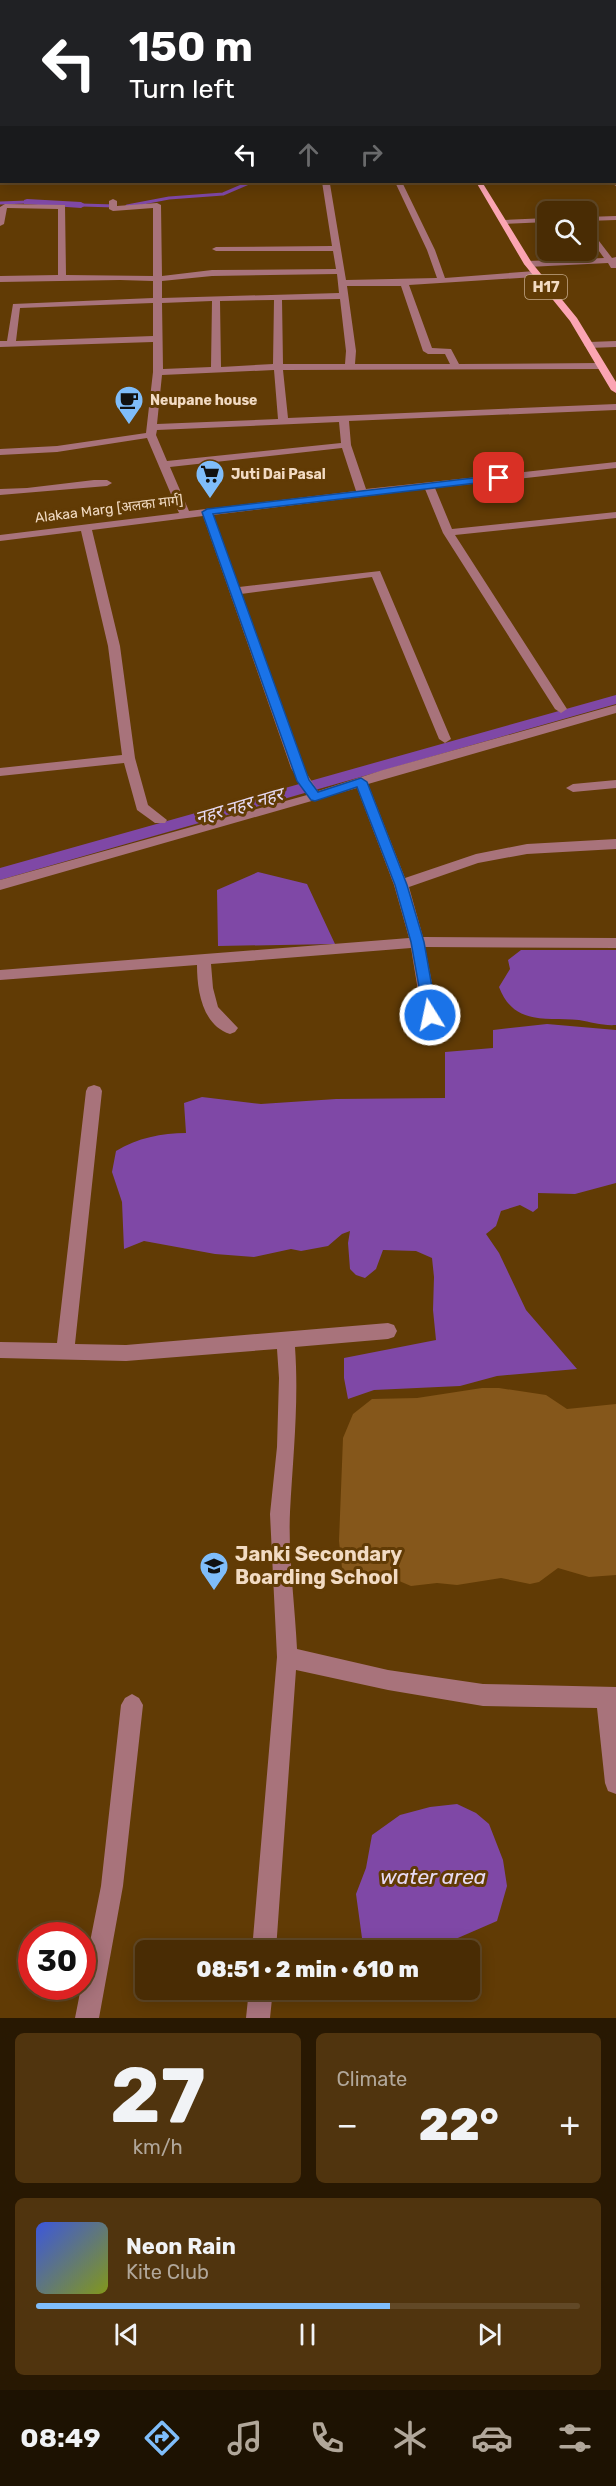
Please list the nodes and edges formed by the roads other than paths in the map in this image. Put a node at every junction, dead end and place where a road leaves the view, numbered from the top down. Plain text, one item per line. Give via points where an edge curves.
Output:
1 (326, 183) edge
2 (398, 183) edge
3 (480, 183) edge
4 (113, 201) dead end
5 (616, 218) edge
6 (597, 219) edge
7 (537, 220) edge
8 (504, 222) junction
9 (0, 224) edge
10 (597, 241) edge
11 (338, 248) junction
12 (216, 249) dead end
13 (614, 263) edge
14 (528, 264) junction
15 (341, 271) junction
16 (535, 274) junction
17 (62, 278) junction
18 (0, 279) edge
19 (157, 279) junction
20 (442, 280) junction
21 (342, 283) junction
22 (404, 283) junction
23 (343, 296) junction
24 (278, 297) junction
25 (216, 298) junction
26 (158, 300) junction
27 (158, 339) junction
28 (0, 344) edge
29 (11, 344) junction
30 (616, 344) edge
31 (589, 345) junction
32 (350, 366) junction
33 (601, 366) junction
34 (278, 367) junction
35 (457, 368) junction
36 (216, 369) junction
37 (158, 372) junction
38 (616, 390) edge
39 (616, 407) edge
40 (344, 419) junction
41 (283, 422) junction
42 (152, 431) junction
43 (346, 445) junction
44 (0, 452) edge
45 (163, 465) junction
46 (616, 465) edge
47 (107, 483) dead end
48 (429, 485) junction
49 (0, 492) edge
50 (363, 493) junction
51 (207, 512) junction
52 (184, 514) junction
53 (616, 515) edge
54 (86, 528) junction
55 (448, 533) junction
56 (0, 538) edge
57 (236, 591) junction
58 (561, 709) dead end
59 (616, 709) edge
60 (445, 739) dead end
61 (129, 758) junction
62 (0, 772) edge
63 (361, 782) junction
64 (616, 784) edge
65 (573, 788) dead end
66 (310, 790) junction
67 (160, 820) dead end
68 (616, 844) edge
69 (0, 885) edge
70 (401, 885) junction
71 (417, 942) junction
72 (616, 943) edge
73 (204, 959) junction
74 (0, 975) edge
75 (430, 1015) dead end
76 (230, 1028) dead end
77 (94, 1091) dead end
78 (388, 1331) dead end
79 (285, 1340) junction
80 (0, 1350) edge
81 (65, 1352) junction
82 (287, 1657) junction
83 (611, 1698) edge
84 (132, 1705) dead end
85 (616, 1783) edge
86 (265, 1940) edge
87 (260, 2000) edge
88 (87, 2018) edge
89 (258, 2018) edge

1 - 11 street
2 - 20 street
3 - 8 main road, H17
4 - 19 street via 113,209 157,205
5 - 6 street
7 - 8 street
8 - 14 main road, H17
9 - 17 street via 2,209 14,202 62,207
10 - 13 street
11 - 12 street
11 - 15 street
13 - 14 street
14 - 16 main road, H17
15 - 19 street via 212,273
15 - 21 street
16 - 20 street
16 - 31 main road, H17 via 574,320
17 - 18 street
17 - 19 street
19 - 26 street
20 - 22 street
21 - 22 street
21 - 23 street
22 - 35 street via 428,351 448,351
23 - 24 street
23 - 32 street
24 - 25 street
24 - 34 street
25 - 26 street
25 - 36 street
26 - 27 street
26 - 29 street via 16,306
27 - 29 street
27 - 37 street
28 - 29 street
30 - 31 street
31 - 33 main road, H17
32 - 34 street
32 - 35 street
33 - 35 street
33 - 38 main road, H17
34 - 36 street
34 - 41 street
36 - 37 street
37 - 42 street
39 - 40 street
40 - 41 street
40 - 43 street
41 - 42 street
42 - 44 street via 41,451
42 - 45 street
43 - 45 street
43 - 50 street
45 - 52 street
46 - 48 street, Alakaa Marg [अलका मार्ग]
47 - 49 street
48 - 50 street, Alakaa Marg [अलका मार्ग]
48 - 55 street
50 - 51 street, Alakaa Marg [अलका मार्ग]
51 - 52 street, Alakaa Marg [अलका मार्ग]
51 - 57 street
52 - 54 street, Alakaa Marg [अलका मार्ग]
53 - 55 street
54 - 56 street, Alakaa Marg [अलका मार्ग]
54 - 61 street via 114,646
55 - 58 street
57 - 60 street via 376,573
57 - 66 street
59 - 63 street
61 - 62 street
61 - 67 street via 142,807
63 - 66 street
63 - 70 street
64 - 65 street
66 - 69 street
68 - 70 street via 527,849 476,859
70 - 71 street
71 - 72 street
71 - 73 street
71 - 75 street
73 - 74 street
73 - 76 street via 209,1004 219,1022
77 - 81 street
78 - 79 street
79 - 81 street via 126,1353
79 - 82 street via 288,1378 280,1514
80 - 81 street
82 - 83 street via 388,1680 483,1695
82 - 86 street
83 - 85 street
84 - 88 street via 111,1886
87 - 89 street

